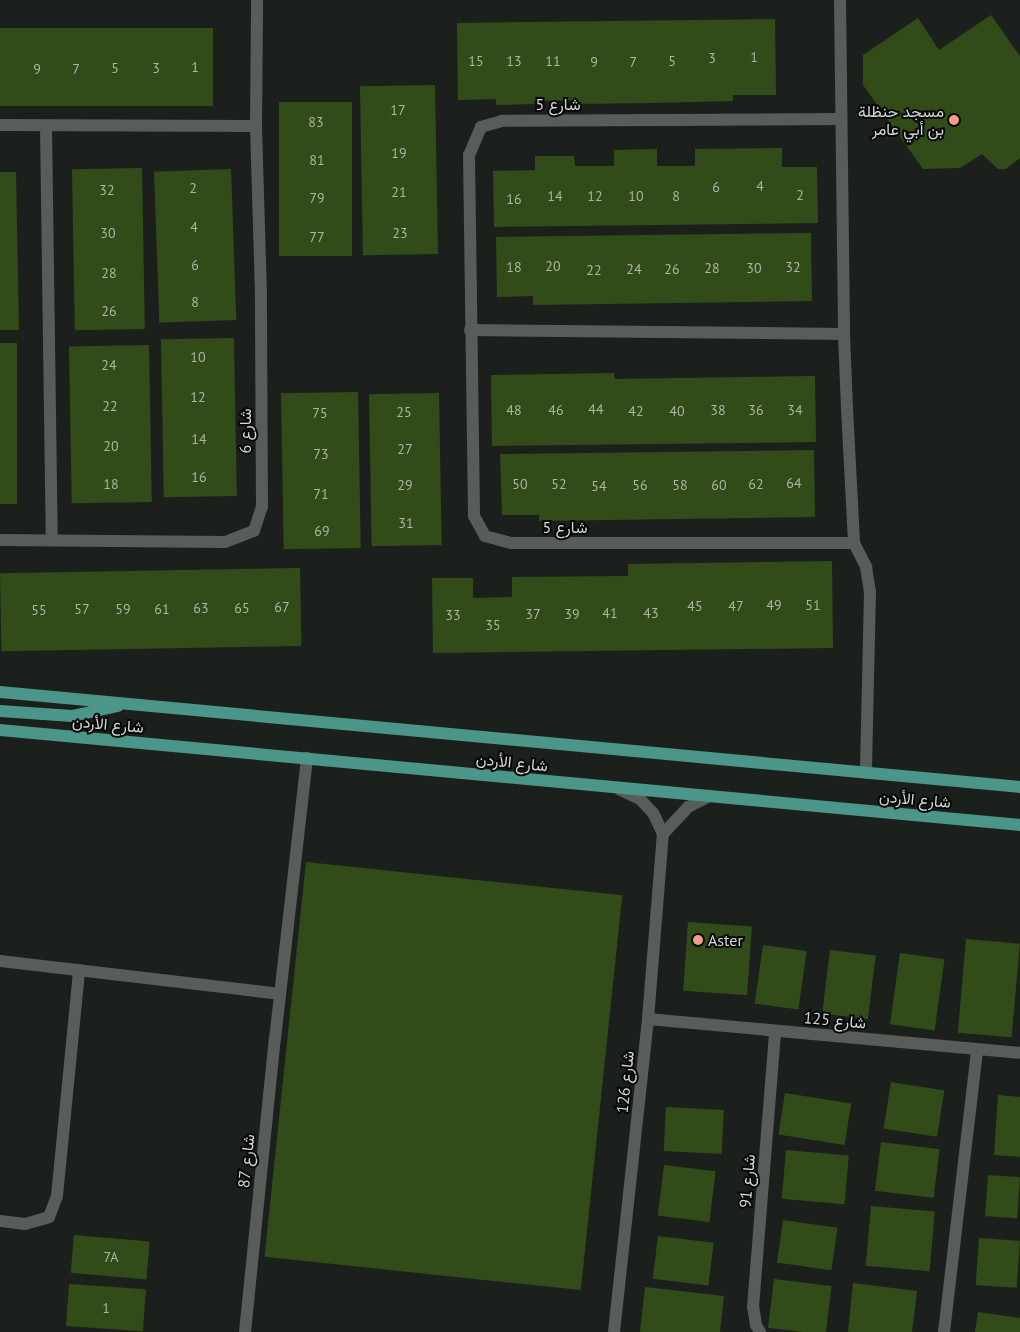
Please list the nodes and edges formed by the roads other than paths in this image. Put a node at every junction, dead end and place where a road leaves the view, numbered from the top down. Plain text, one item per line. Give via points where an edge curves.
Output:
1 (257, 0) edge
2 (840, 0) edge
3 (841, 119) junction
4 (0, 126) edge
5 (46, 126) junction
6 (256, 126) junction
7 (470, 330) junction
8 (844, 334) junction
9 (0, 540) edge
10 (52, 540) junction
11 (854, 543) junction
12 (0, 692) edge
13 (126, 704) junction
14 (0, 711) edge
15 (0, 730) edge
16 (308, 758) junction
17 (866, 773) junction
18 (1020, 787) edge
19 (619, 789) junction
20 (710, 796) junction
21 (1020, 825) edge
22 (664, 834) junction
23 (0, 962) edge
24 (79, 970) junction
25 (280, 994) junction
26 (648, 1019) junction
27 (775, 1031) junction
28 (977, 1049) junction
29 (1020, 1053) edge
30 (0, 1221) edge
31 (245, 1332) edge
32 (614, 1332) edge
33 (760, 1332) edge
34 (944, 1332) edge

1 - 6 street, شارع 6
2 - 3 street
3 - 7 street, شارع 5 via 502,121 481,127 470,155
3 - 8 street
4 - 5 street
5 - 6 street
5 - 10 street
6 - 10 street, شارع 6 via 262,507 254,531 225,542
7 - 8 street
7 - 11 street, شارع 5 via 474,516 485,536 512,543
8 - 11 street
9 - 10 street, شارع 6
11 - 17 street via 866,567 870,592
12 - 13 main road, شارع الأردن
13 - 14 main road via 72,716
13 - 17 main road, شارع الأردن
15 - 16 main road, شارع الأردن
16 - 19 main road, شارع الأردن
16 - 25 street, شارع 87
17 - 18 main road, شارع الأردن
19 - 20 main road, شارع الأردن
19 - 22 street via 640,799
20 - 21 main road, شارع الأردن
20 - 22 street via 688,807
22 - 26 street, شارع 126
23 - 24 street
24 - 25 street
24 - 30 street via 57,1196 49,1217 25,1224
25 - 31 street, شارع 87
26 - 27 street, شارع 125
26 - 32 street, شارع 126
27 - 28 street, شارع 125
27 - 33 street, شارع 91 via 753,1307
28 - 29 street, شارع 125
28 - 34 street

